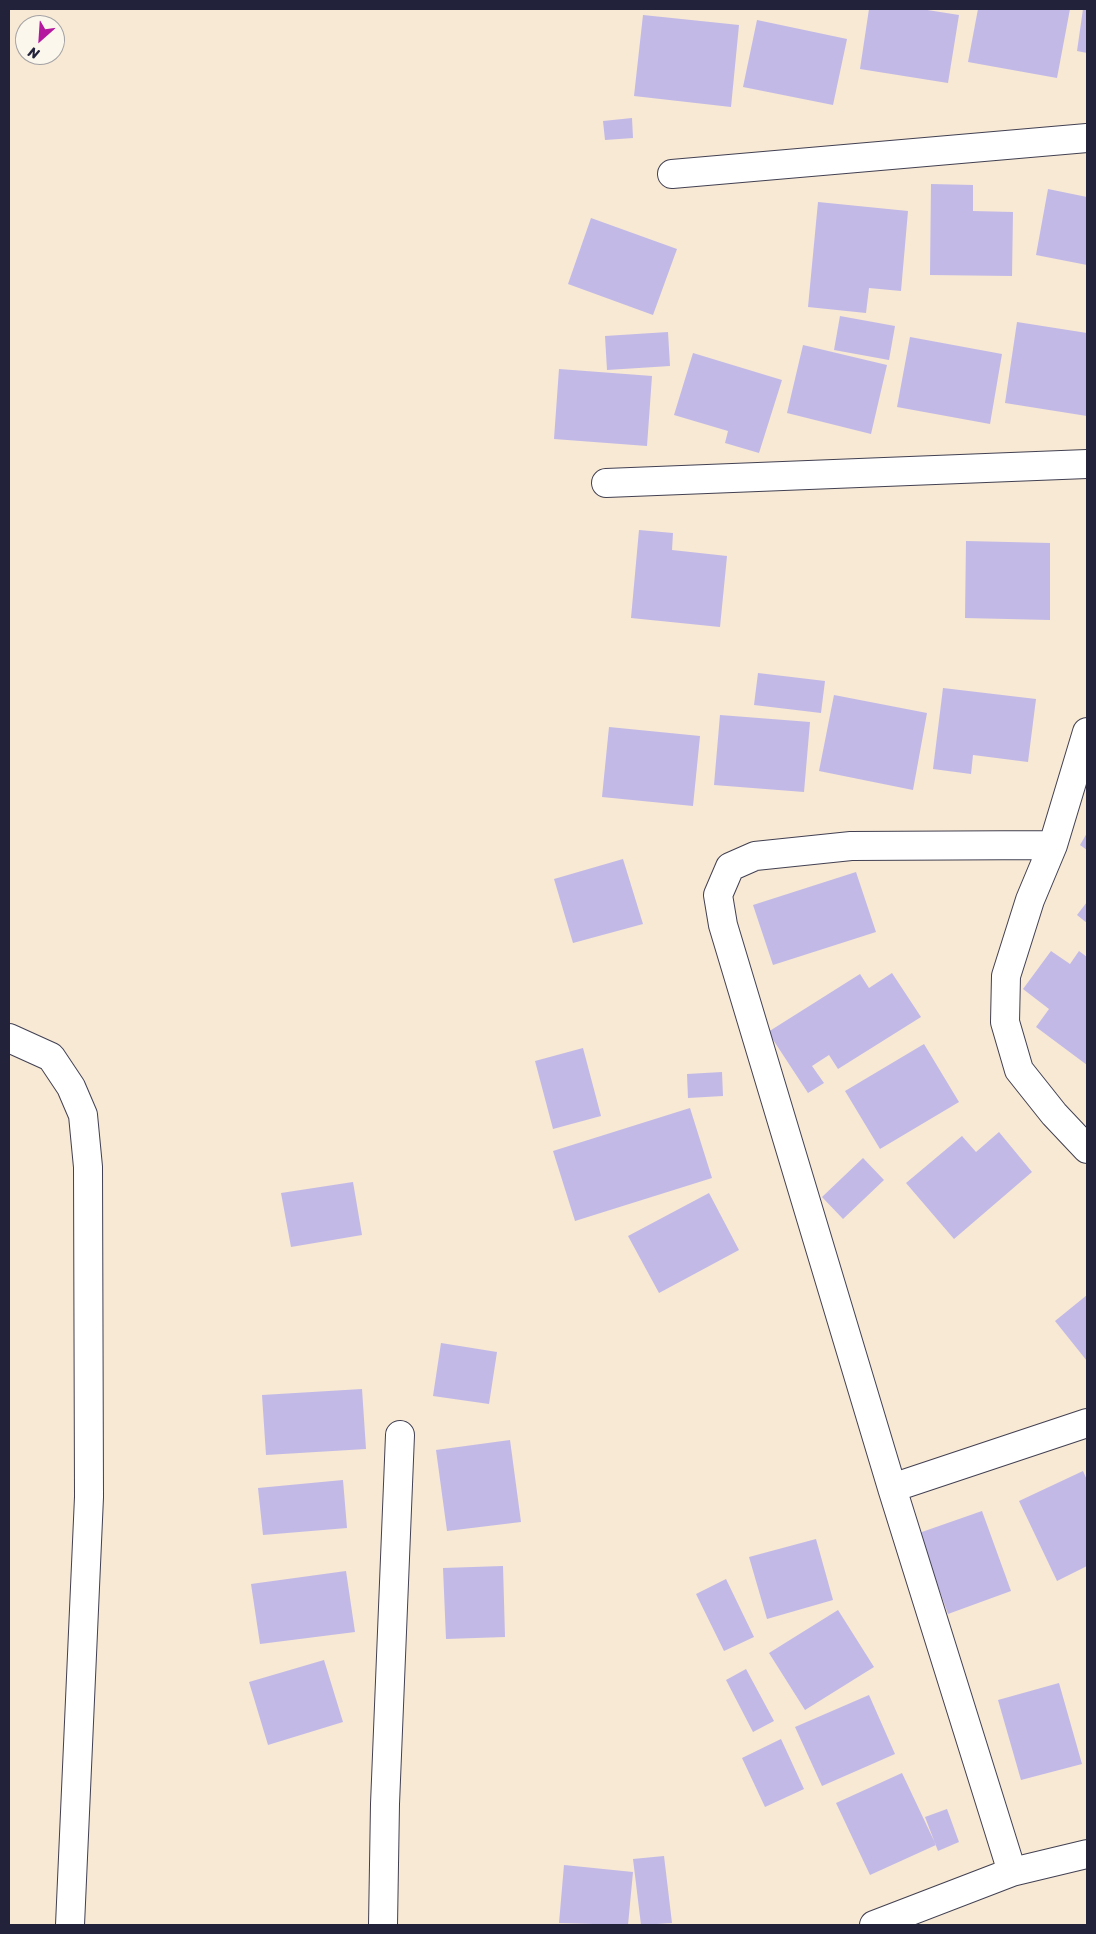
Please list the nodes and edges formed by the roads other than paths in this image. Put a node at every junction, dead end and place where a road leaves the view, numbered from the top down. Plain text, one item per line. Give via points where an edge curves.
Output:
1 (1087, 138) edge
2 (672, 174) dead end
3 (1087, 464) edge
4 (606, 483) dead end
5 (1087, 732) edge
6 (1053, 845) junction
7 (9, 1038) edge
8 (1087, 1149) edge
9 (1087, 1423) edge
10 (400, 1435) dead end
11 (892, 1488) junction
12 (1087, 1854) edge
13 (1012, 1872) junction
14 (70, 1925) edge
15 (383, 1925) edge
16 (874, 1925) edge

1 - 2 street
3 - 4 street
5 - 6 street
6 - 8 street via 1030,900 1006,976 1005,1022 1020,1070 1054,1114
6 - 11 street via 851,846 755,856 730,867 718,896 723,925
7 - 14 street via 51,1057 71,1087 83,1115 88,1167 89,1497
9 - 11 street
10 - 15 street
11 - 13 street
12 - 13 street
13 - 16 street

